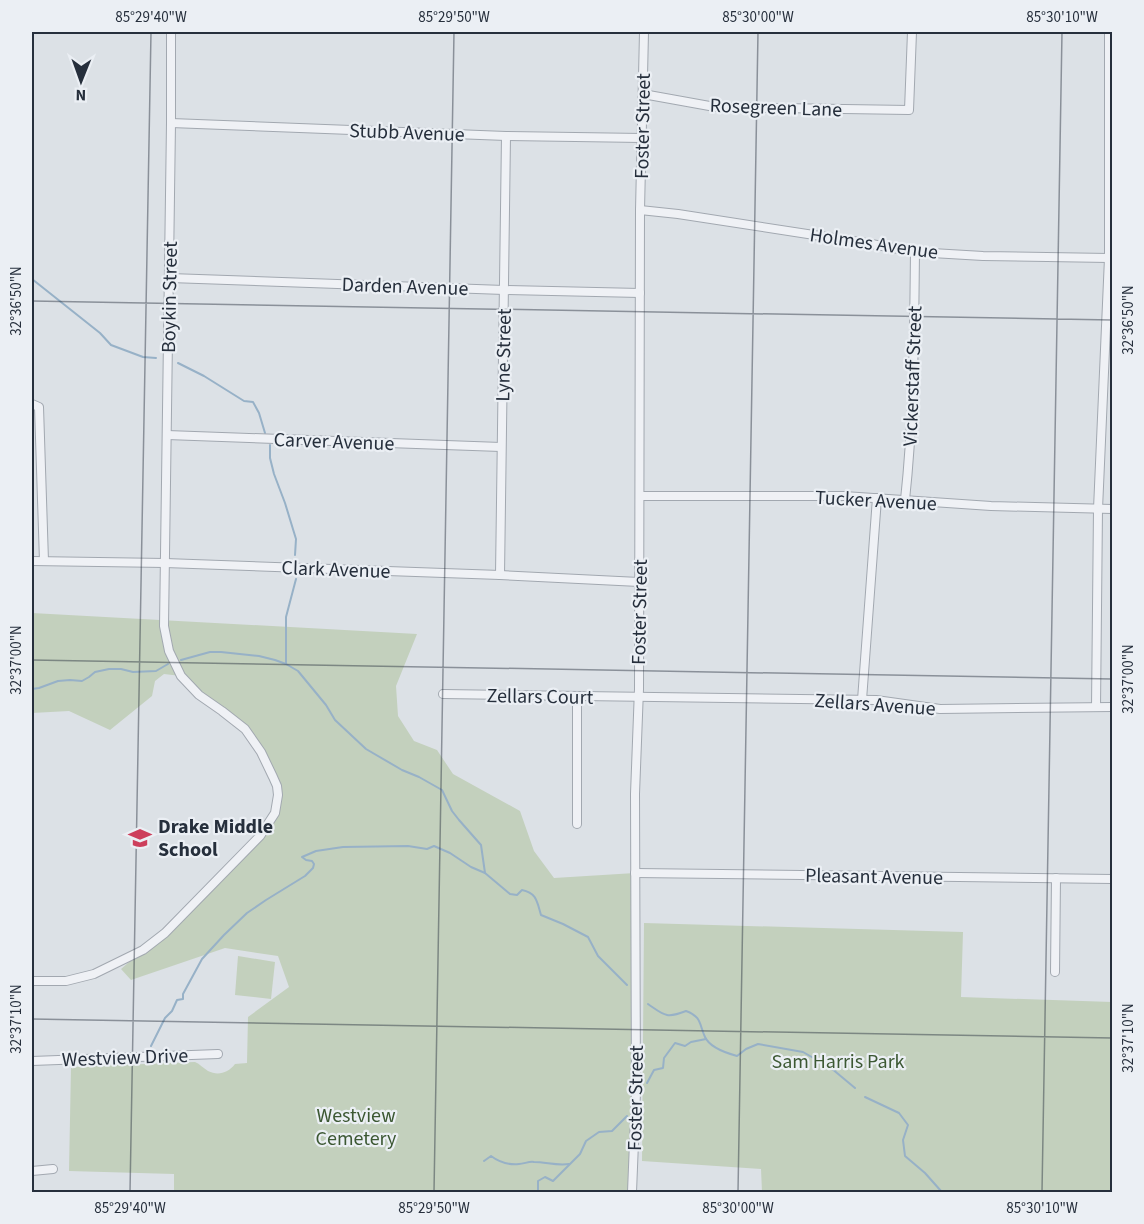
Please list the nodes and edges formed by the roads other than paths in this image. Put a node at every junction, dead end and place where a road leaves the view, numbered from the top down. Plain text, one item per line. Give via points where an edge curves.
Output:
1 (171, 32) edge
2 (644, 32) edge
3 (912, 32) edge
4 (1109, 32) edge
5 (643, 94) junction
6 (1111, 97) edge
7 (171, 123) junction
8 (506, 136) junction
9 (642, 138) junction
10 (640, 210) junction
11 (915, 252) junction
12 (1109, 258) junction
13 (170, 278) junction
14 (504, 290) junction
15 (640, 293) junction
16 (32, 404) edge
17 (167, 435) junction
18 (501, 447) junction
19 (640, 496) junction
20 (877, 498) junction
21 (905, 500) junction
22 (1098, 509) junction
23 (1113, 509) edge
24 (32, 561) edge
25 (44, 561) junction
26 (165, 563) junction
27 (500, 575) junction
28 (639, 582) junction
29 (443, 694) dead end
30 (577, 696) junction
31 (638, 697) junction
32 (862, 700) junction
33 (1096, 707) junction
34 (1113, 707) edge
35 (577, 824) dead end
36 (635, 873) junction
37 (1056, 878) junction
38 (1113, 879) edge
39 (1055, 972) dead end
40 (32, 981) edge
41 (218, 1054) dead end
42 (32, 1061) edge
43 (53, 1169) dead end
44 (32, 1171) edge
45 (632, 1192) edge

1 - 7 street, Boykin Street
2 - 5 street, Foster Street
3 - 5 street, Rosegreen Lane via 909,110 715,107
4 - 6 street
5 - 9 street, Foster Street
6 - 12 street
7 - 8 street, Stubb Avenue
7 - 13 street, Boykin Street
8 - 9 street, Stubb Avenue
8 - 14 street, Lyne Street
9 - 10 street, Foster Street
10 - 11 street, Holmes Avenue
10 - 15 street, Foster Street
11 - 12 street, Holmes Avenue
11 - 21 street, Vickerstaff Street via 913,390
12 - 22 street
13 - 14 street, Darden Avenue
13 - 17 street, Boykin Street
14 - 15 street, Darden Avenue
14 - 18 street, Lyne Street
15 - 19 street, Foster Street
16 - 25 street via 39,407
17 - 18 street, Carver Avenue
17 - 26 street, Boykin Street
18 - 27 street, Lyne Street
19 - 20 street, Tucker Avenue
19 - 28 street, Foster Street
20 - 21 street, Tucker Avenue
20 - 32 street
21 - 22 street, Tucker Avenue
22 - 23 street, Tucker Avenue
22 - 33 street
24 - 25 street, Clark Avenue
25 - 26 street, Clark Avenue
26 - 27 street, Clark Avenue
26 - 40 street, Boykin Street via 164,626 170,651 181,676 199,695 245,729 261,752 277,786 275,813 260,836 165,933 143,950 94,974 66,981
27 - 28 street, Clark Avenue
28 - 31 street, Foster Street
29 - 30 street, Zellars Court
30 - 31 street, Zellars Court
30 - 35 street
31 - 32 street, Zellars Avenue
31 - 36 street, Foster Street
32 - 33 street, Zellars Avenue via 940,709
33 - 34 street, Zellars Avenue
36 - 37 street, Pleasant Avenue
36 - 45 street, Foster Street via 636,1093
37 - 38 street, Pleasant Avenue
37 - 39 street
41 - 42 street, Westview Drive
43 - 44 street

